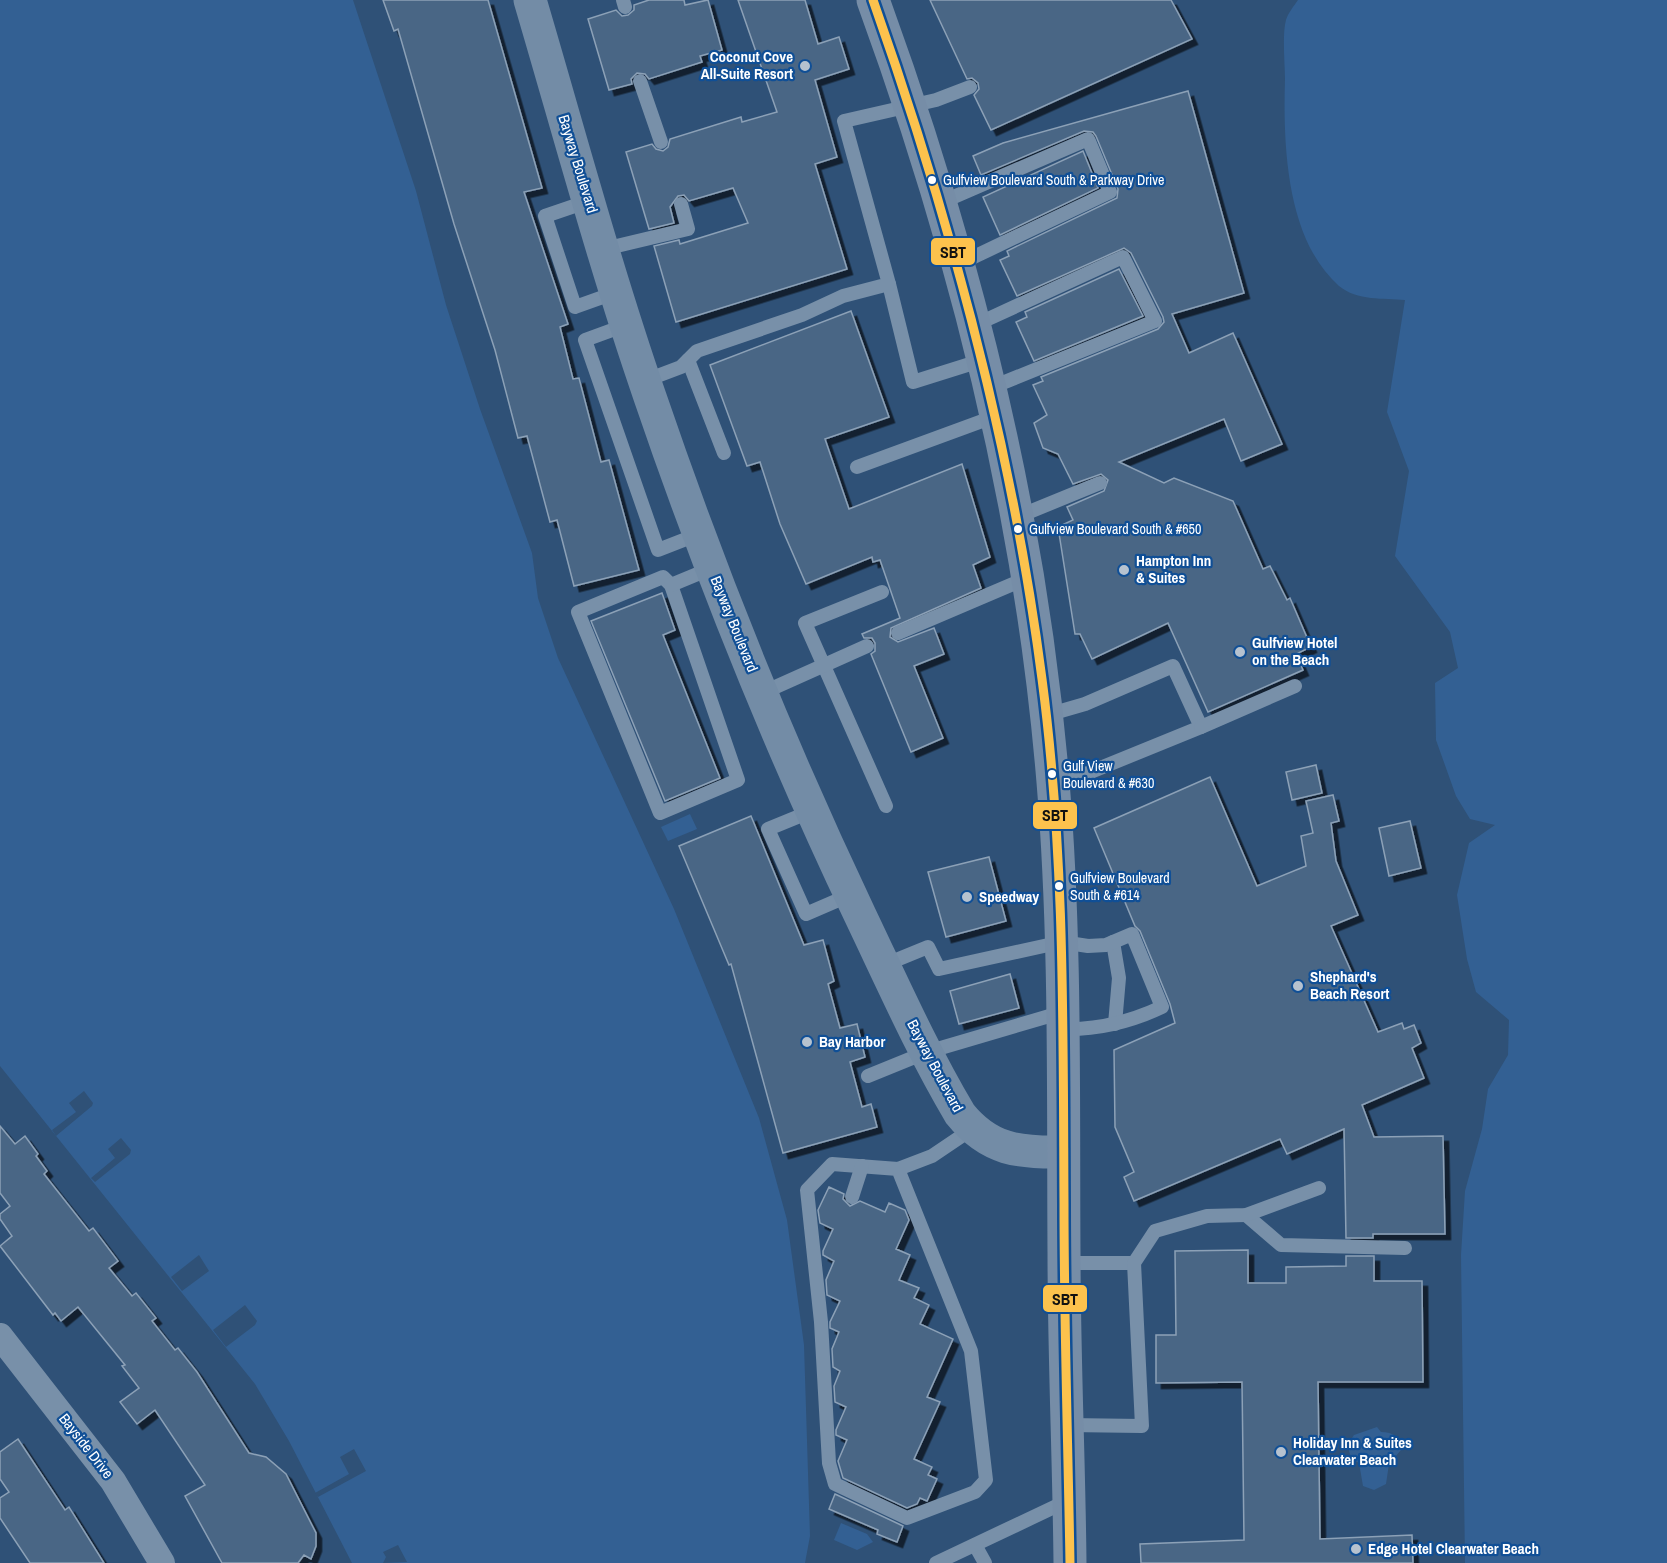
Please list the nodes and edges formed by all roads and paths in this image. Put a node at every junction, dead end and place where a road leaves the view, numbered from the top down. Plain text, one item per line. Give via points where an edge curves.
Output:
1 (530, 0) edge
2 (873, 0) edge
3 (640, 81) dead end
4 (970, 87) dead end
5 (910, 104) junction
6 (662, 142) dead end
7 (589, 201) junction
8 (942, 202) junction
9 (681, 204) dead end
10 (604, 249) junction
11 (959, 264) junction
12 (889, 284) junction
13 (617, 292) junction
14 (627, 324) junction
15 (975, 325) junction
16 (688, 360) junction
17 (644, 381) junction
18 (990, 388) junction
19 (724, 453) dead end
20 (857, 467) dead end
21 (1100, 483) dead end
22 (1017, 517) junction
23 (699, 534) junction
24 (712, 568) junction
25 (1028, 578) junction
26 (671, 585) junction
27 (882, 592) dead end
28 (898, 633) dead end
29 (867, 646) dead end
30 (824, 665) junction
31 (1295, 686) dead end
32 (762, 693) junction
33 (1046, 715) junction
34 (1201, 727) junction
35 (1053, 782) junction
36 (886, 807) dead end
37 (812, 810) junction
38 (850, 895) junction
39 (1062, 942) junction
40 (1113, 942) junction
41 (884, 965) junction
42 (1063, 1020) junction
43 (1115, 1024) junction
44 (927, 1052) junction
45 (868, 1076) dead end
46 (972, 1129) junction
47 (1064, 1152) junction
48 (862, 1166) junction
49 (897, 1168) junction
50 (1319, 1188) dead end
51 (852, 1197) dead end
52 (1246, 1215) junction
53 (1405, 1248) dead end
54 (1064, 1263) junction
55 (1134, 1263) junction
56 (0, 1336) edge
57 (1068, 1425) junction
58 (1069, 1500) junction
59 (975, 1545) junction
60 (162, 1563) edge
61 (936, 1563) edge
62 (985, 1563) edge
63 (1071, 1563) edge

1 - 7 street, Bayway Boulevard
2 - 5 main road
3 - 6 lane
4 - 5 lane via 936,100
5 - 8 main road
5 - 12 lane via 844,121
7 - 10 street, Bayway Boulevard
7 - 13 lane via 545,216 575,307
8 - 11 main road
8 - 11 lane via 1088,139 1110,192
9 - 10 lane via 688,229
10 - 13 street, Bayway Boulevard
11 - 15 main road
12 - 16 lane via 843,296 802,315 696,351
12 - 18 lane via 913,382
13 - 14 street, Bayway Boulevard
14 - 17 street, Bayway Boulevard
14 - 23 lane via 585,339 658,550
15 - 18 main road
15 - 18 lane via 1124,257 1155,321
16 - 17 lane via 681,368
16 - 19 lane
17 - 23 street, Bayway Boulevard
18 - 20 lane
18 - 22 main road
21 - 22 lane
22 - 25 main road
23 - 24 street, Bayway Boulevard
24 - 26 lane
24 - 32 street, Bayway Boulevard
25 - 28 lane
25 - 33 main road
26 - 26 lane via 663,577 578,612 660,813 738,780
27 - 30 lane via 805,623
29 - 30 lane
30 - 32 lane
30 - 36 lane
31 - 34 lane
32 - 37 street, Bayway Boulevard
33 - 34 lane via 1085,704 1173,666
33 - 35 main road
34 - 35 lane via 1088,773
35 - 39 main road
37 - 38 street, Bayway Boulevard
37 - 38 lane via 768,829 806,914
38 - 41 street, Bayway Boulevard
39 - 40 lane via 1088,946
39 - 41 lane via 939,969 928,947
39 - 42 main road
40 - 43 lane via 1119,978
40 - 43 lane via 1132,934 1162,1007
41 - 44 street, Bayway Boulevard
42 - 43 lane via 1090,1030
42 - 44 lane
42 - 47 main road
44 - 45 lane
44 - 46 street, Bayway Boulevard
46 - 47 street, Bayway Boulevard via 1001,1146 1023,1153
46 - 49 lane via 932,1156
47 - 54 main road
48 - 49 lane
48 - 49 lane via 832,1164 807,1190 821,1322 829,1463 835,1484 875,1497 907,1518 975,1491 986,1479 971,1352
48 - 51 lane
50 - 52 lane
52 - 53 lane via 1281,1245
52 - 55 lane via 1207,1216 1155,1231
54 - 55 lane
54 - 57 main road
55 - 57 lane via 1142,1426
56 - 60 street, Bayside Drive via 113,1481
57 - 58 main road
58 - 59 lane
58 - 63 main road
59 - 61 lane
59 - 62 lane

